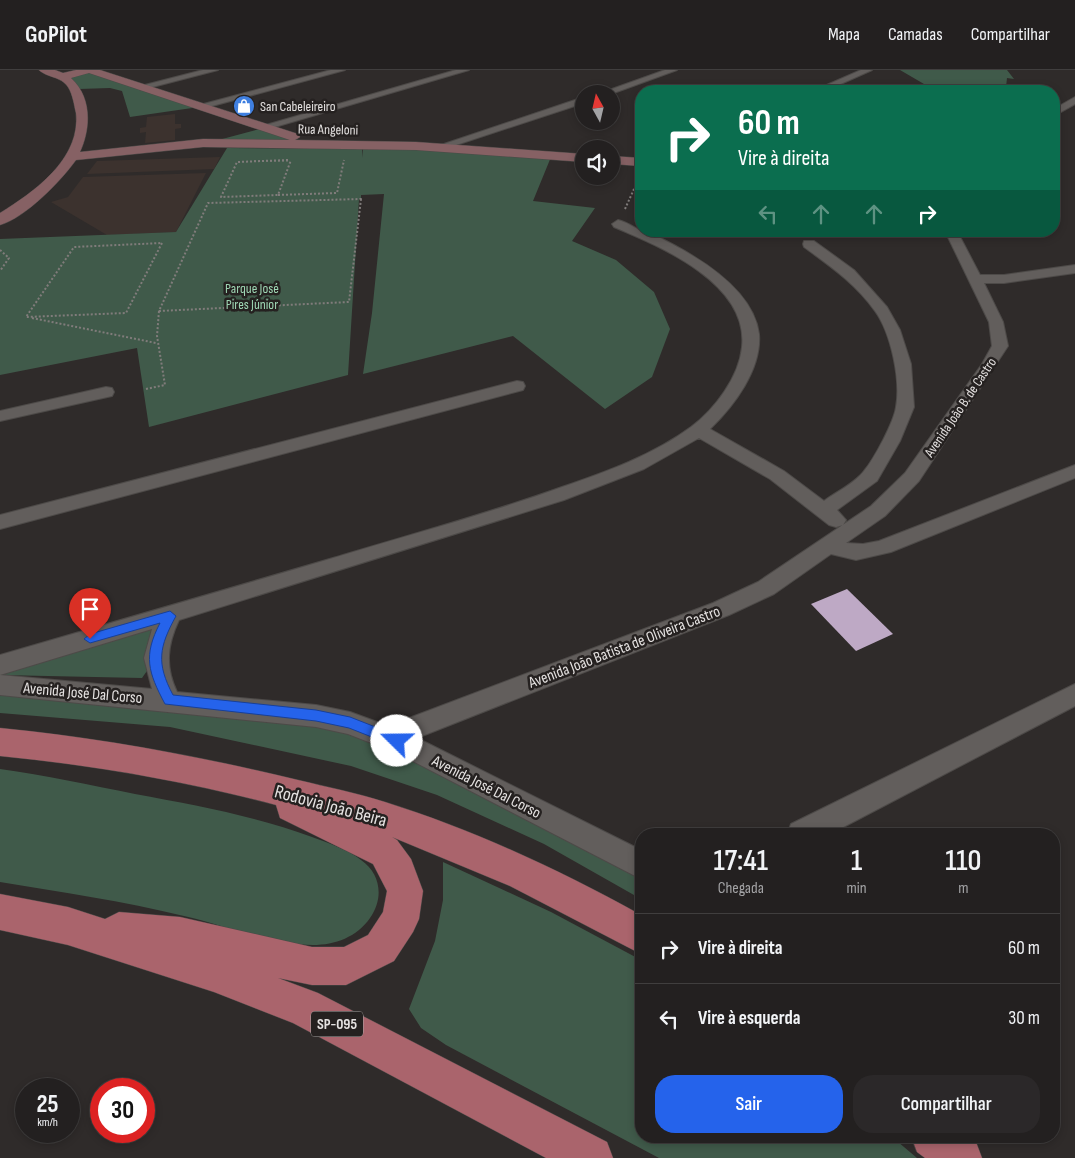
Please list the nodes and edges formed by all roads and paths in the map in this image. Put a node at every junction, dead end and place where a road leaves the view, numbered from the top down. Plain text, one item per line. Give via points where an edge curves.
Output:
1 (44, 70) edge
2 (90, 70) edge
3 (214, 70) edge
4 (341, 70) edge
5 (465, 70) edge
6 (673, 70) edge
7 (868, 70) edge
8 (61, 75) junction
9 (832, 85) edge
10 (141, 87) junction
11 (620, 88) edge
12 (1075, 100) edge
13 (575, 103) edge
14 (201, 106) junction
15 (1060, 109) edge
16 (264, 127) junction
17 (472, 137) junction
18 (204, 143) junction
19 (315, 145) junction
20 (440, 147) junction
21 (478, 150) junction
22 (72, 157) junction
23 (575, 157) edge
24 (336, 158) dead end
25 (620, 161) edge
26 (635, 162) edge
27 (635, 186) edge
28 (278, 195) junction
29 (0, 220) edge
30 (618, 224) joint
31 (635, 231) edge
32 (650, 237) edge
33 (954, 237) edge
34 (809, 244) dead end
35 (0, 250) edge
36 (1075, 269) edge
37 (0, 272) edge
38 (974, 279) junction
39 (159, 311) junction
40 (26, 317) junction
41 (156, 343) junction
42 (517, 386) dead end
43 (146, 390) dead end
44 (106, 392) dead end
45 (0, 416) edge
46 (698, 430) junction
47 (1075, 471) edge
48 (824, 510) junction
49 (0, 522) edge
50 (849, 530) junction
51 (830, 543) junction
52 (170, 616) junction
53 (0, 665) edge
54 (0, 685) edge
55 (1075, 694) edge
56 (169, 700) junction
57 (387, 738) junction
58 (0, 742) edge
59 (237, 780) junction
60 (813, 828) edge
61 (635, 862) edge
62 (0, 912) edge
63 (68, 926) junction
64 (635, 932) edge
65 (942, 1143) edge
66 (591, 1158) edge
67 (960, 1158) edge

1 - 8 street
2 - 8 street
2 - 10 street
3 - 10 street
4 - 14 street
5 - 16 street
6 - 11 street
7 - 9 street
8 - 22 street via 77,90 84,116 82,135
10 - 14 street
12 - 15 street
13 - 17 street
14 - 16 street
16 - 18 street
16 - 19 street
17 - 20 street
17 - 21 street
18 - 19 street, Rua Angeloni
18 - 22 street, Rua Angeloni
19 - 20 street, Rua Angeloni
20 - 21 street, Rua Angeloni
21 - 23 street, Rua Angeloni
22 - 29 street via 44,188
24 - 28 path via 345,158 337,193
25 - 26 street
27 - 30 path
28 - 28 path via 230,197 221,197 237,162 291,160
30 - 31 street
32 - 46 street via 705,269 731,292 752,327 752,354 740,382
33 - 38 street, Avenida João B. de Castro
34 - 48 street via 849,273 882,310 904,364 905,407 891,441 870,477
35 - 37 path via 9,258
36 - 38 street via 1004,279
38 - 50 street, Avenida João B. de Castro via 996,322 1000,346 912,477 878,511
39 - 39 path via 208,203 361,198 349,302
39 - 41 path
40 - 40 path via 74,247 162,243 126,313
40 - 41 path
41 - 43 path via 165,385
42 - 49 street
44 - 45 street
46 - 48 street via 777,475
46 - 52 street via 650,460 557,497
47 - 51 street via 884,547 856,553 841,551
48 - 50 street
50 - 51 street, Avenida João Batista de Oliveira Castro
51 - 57 street, Avenida João Batista de Oliveira Castro via 766,588 721,609
52 - 53 street
52 - 56 street via 158,639 154,656 157,677
54 - 56 street, Avenida José Dal Corso
55 - 60 street
56 - 57 street, Avenida José Dal Corso via 316,716 350,723
57 - 61 street, Avenida José Dal Corso
58 - 59 main road, Rodovia João Beira via 116,755
59 - 63 main road via 385,852 405,891 400,918 381,948 346,966 312,966 180,936
59 - 64 main road, Rodovia João Beira via 397,822 481,855 594,908
62 - 63 main road, SP-095
63 - 66 main road, SP-095 via 214,973 304,1007
65 - 67 main road

